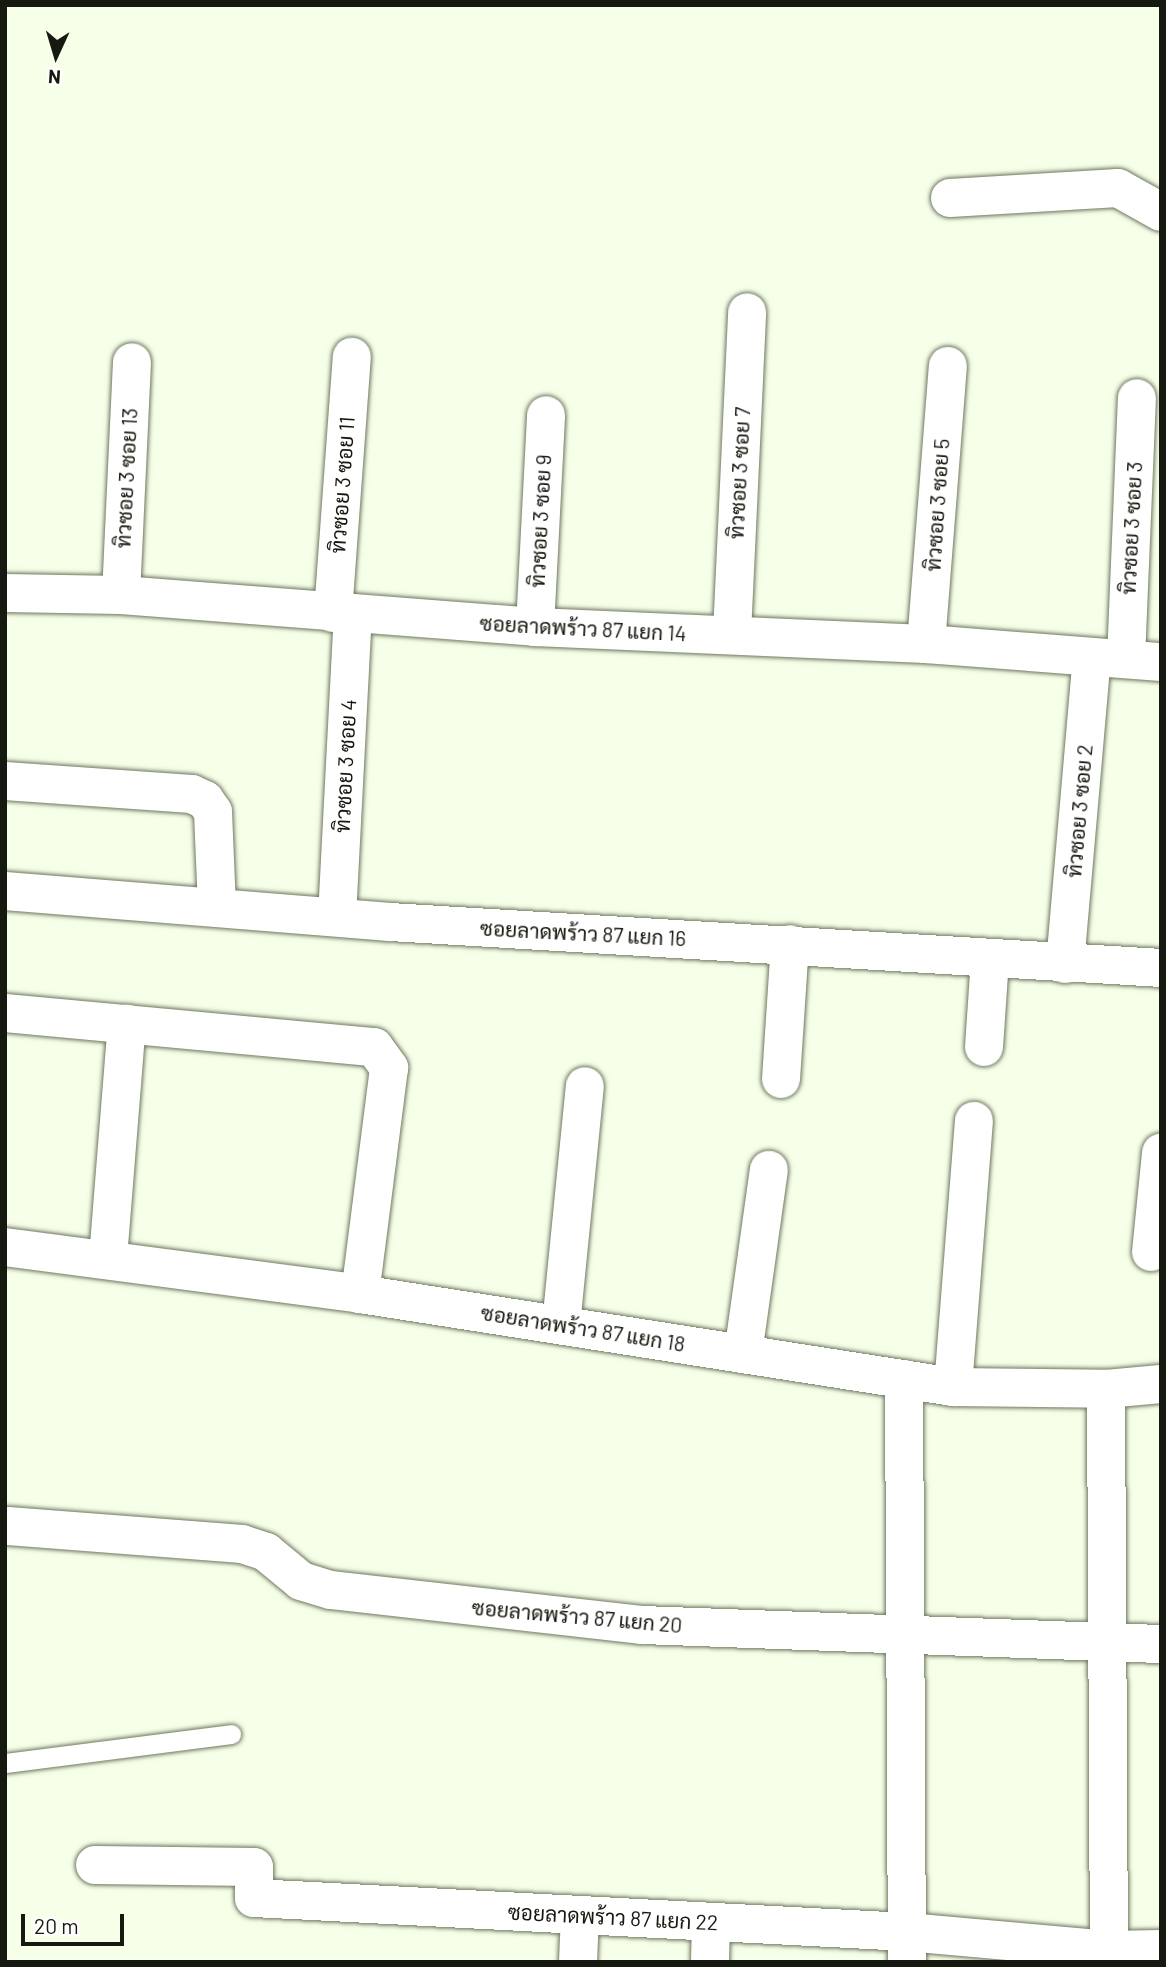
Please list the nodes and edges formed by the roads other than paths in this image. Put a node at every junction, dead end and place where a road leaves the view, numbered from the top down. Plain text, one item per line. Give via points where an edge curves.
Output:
1 (950, 198) dead end
2 (1161, 212) edge
3 (747, 312) dead end
4 (352, 357) dead end
5 (132, 362) dead end
6 (948, 366) dead end
7 (1137, 398) dead end
8 (546, 415) dead end
9 (5, 593) edge
10 (121, 595) junction
11 (343, 614) junction
12 (535, 627) junction
13 (732, 634) junction
14 (926, 644) junction
15 (1126, 660) edge
16 (5, 781) edge
17 (5, 891) edge
18 (217, 907) junction
19 (337, 917) junction
20 (790, 944) junction
21 (990, 958) junction
22 (1065, 964) junction
23 (1161, 968) edge
24 (5, 1013) edge
25 (127, 1024) junction
26 (985, 1047) dead end
27 (782, 1079) dead end
28 (585, 1086) dead end
29 (974, 1121) dead end
30 (1161, 1153) edge
31 (769, 1170) dead end
32 (5, 1247) edge
33 (1151, 1252) dead end
34 (108, 1258) junction
35 (360, 1294) junction
36 (561, 1325) junction
37 (743, 1354) junction
38 (904, 1379) junction
39 (1161, 1384) edge
40 (953, 1387) junction
41 (1105, 1390) junction
42 (8, 1526) dead end
43 (907, 1634) junction
44 (1110, 1643) junction
45 (1161, 1644) edge
46 (231, 1734) dead end
47 (5, 1763) edge
48 (95, 1865) dead end
49 (580, 1915) junction
50 (711, 1922) junction
51 (907, 1947) edge
52 (1161, 1949) edge
53 (1109, 1956) edge
54 (578, 1962) edge
55 (710, 1962) edge

1 - 2 street via 1118,188
3 - 13 street, ทิวซอย 3 ซอย 7
4 - 11 street, ทิวซอย 3 ซอย 11
5 - 10 street, ทิวซอย 3 ซอย 13
6 - 14 street, ทิวซอย 3 ซอย 5
7 - 15 street, ทิวซอย 3 ซอย 3
8 - 12 street, ทิวซอย 3 ซอย 9
9 - 10 street, ซอยลาดพร้าว 87 แยก 14
10 - 11 street, ซอยลาดพร้าว 87 แยก 14
11 - 12 street, ซอยลาดพร้าว 87 แยก 14
11 - 19 street, ทิวซอย 3 ซอย 4
12 - 13 street, ซอยลาดพร้าว 87 แยก 14
13 - 14 street, ซอยลาดพร้าว 87 แยก 14
14 - 15 street, ซอยลาดพร้าว 87 แยก 14
15 - 22 street, ทิวซอย 3 ซอย 2
16 - 18 street via 192,794 205,800 213,812
17 - 18 street, ซอยลาดพร้าว 87 แยก 16
18 - 19 street, ซอยลาดพร้าว 87 แยก 16
19 - 20 street, ซอยลาดพร้าว 87 แยก 16
20 - 21 street, ซอยลาดพร้าว 87 แยก 16
20 - 27 street
21 - 22 street, ซอยลาดพร้าว 87 แยก 16
21 - 26 street
22 - 23 street, ซอยลาดพร้าว 87 แยก 16
24 - 25 street
25 - 34 street
25 - 35 street via 374,1047 388,1068
28 - 36 street
29 - 40 street
30 - 33 street
31 - 37 street
32 - 34 street, ซอยลาดพร้าว 87 แยก 18
34 - 35 street, ซอยลาดพร้าว 87 แยก 18
35 - 36 street, ซอยลาดพร้าว 87 แยก 18
36 - 37 street, ซอยลาดพร้าว 87 แยก 18
37 - 38 street, ซอยลาดพร้าว 87 แยก 18
38 - 40 street, ซอยลาดพร้าว 87 แยก 18
38 - 43 street
39 - 41 street, ซอยลาดพร้าว 87 แยก 18
40 - 41 street, ซอยลาดพร้าว 87 แยก 18
41 - 44 street
42 - 43 street, ซอยลาดพร้าว 87 แยก 20 via 242,1544 266,1552 301,1581 331,1590 642,1625
43 - 44 street, ซอยลาดพร้าว 87 แยก 20
43 - 51 street
44 - 45 street, ซอยลาดพร้าว 87 แยก 20
44 - 53 street
46 - 47 lane
48 - 49 street, ซอยลาดพร้าว 87 แยก 22 via 254,1867 254,1898
49 - 50 street, ซอยลาดพร้าว 87 แยก 22
49 - 54 street
50 - 51 street, ซอยลาดพร้าว 87 แยก 22
50 - 55 street
51 - 53 street, ซอยลาดพร้าว 87 แยก 22
52 - 53 street, ซอยลาดพร้าว 87 แยก 22

